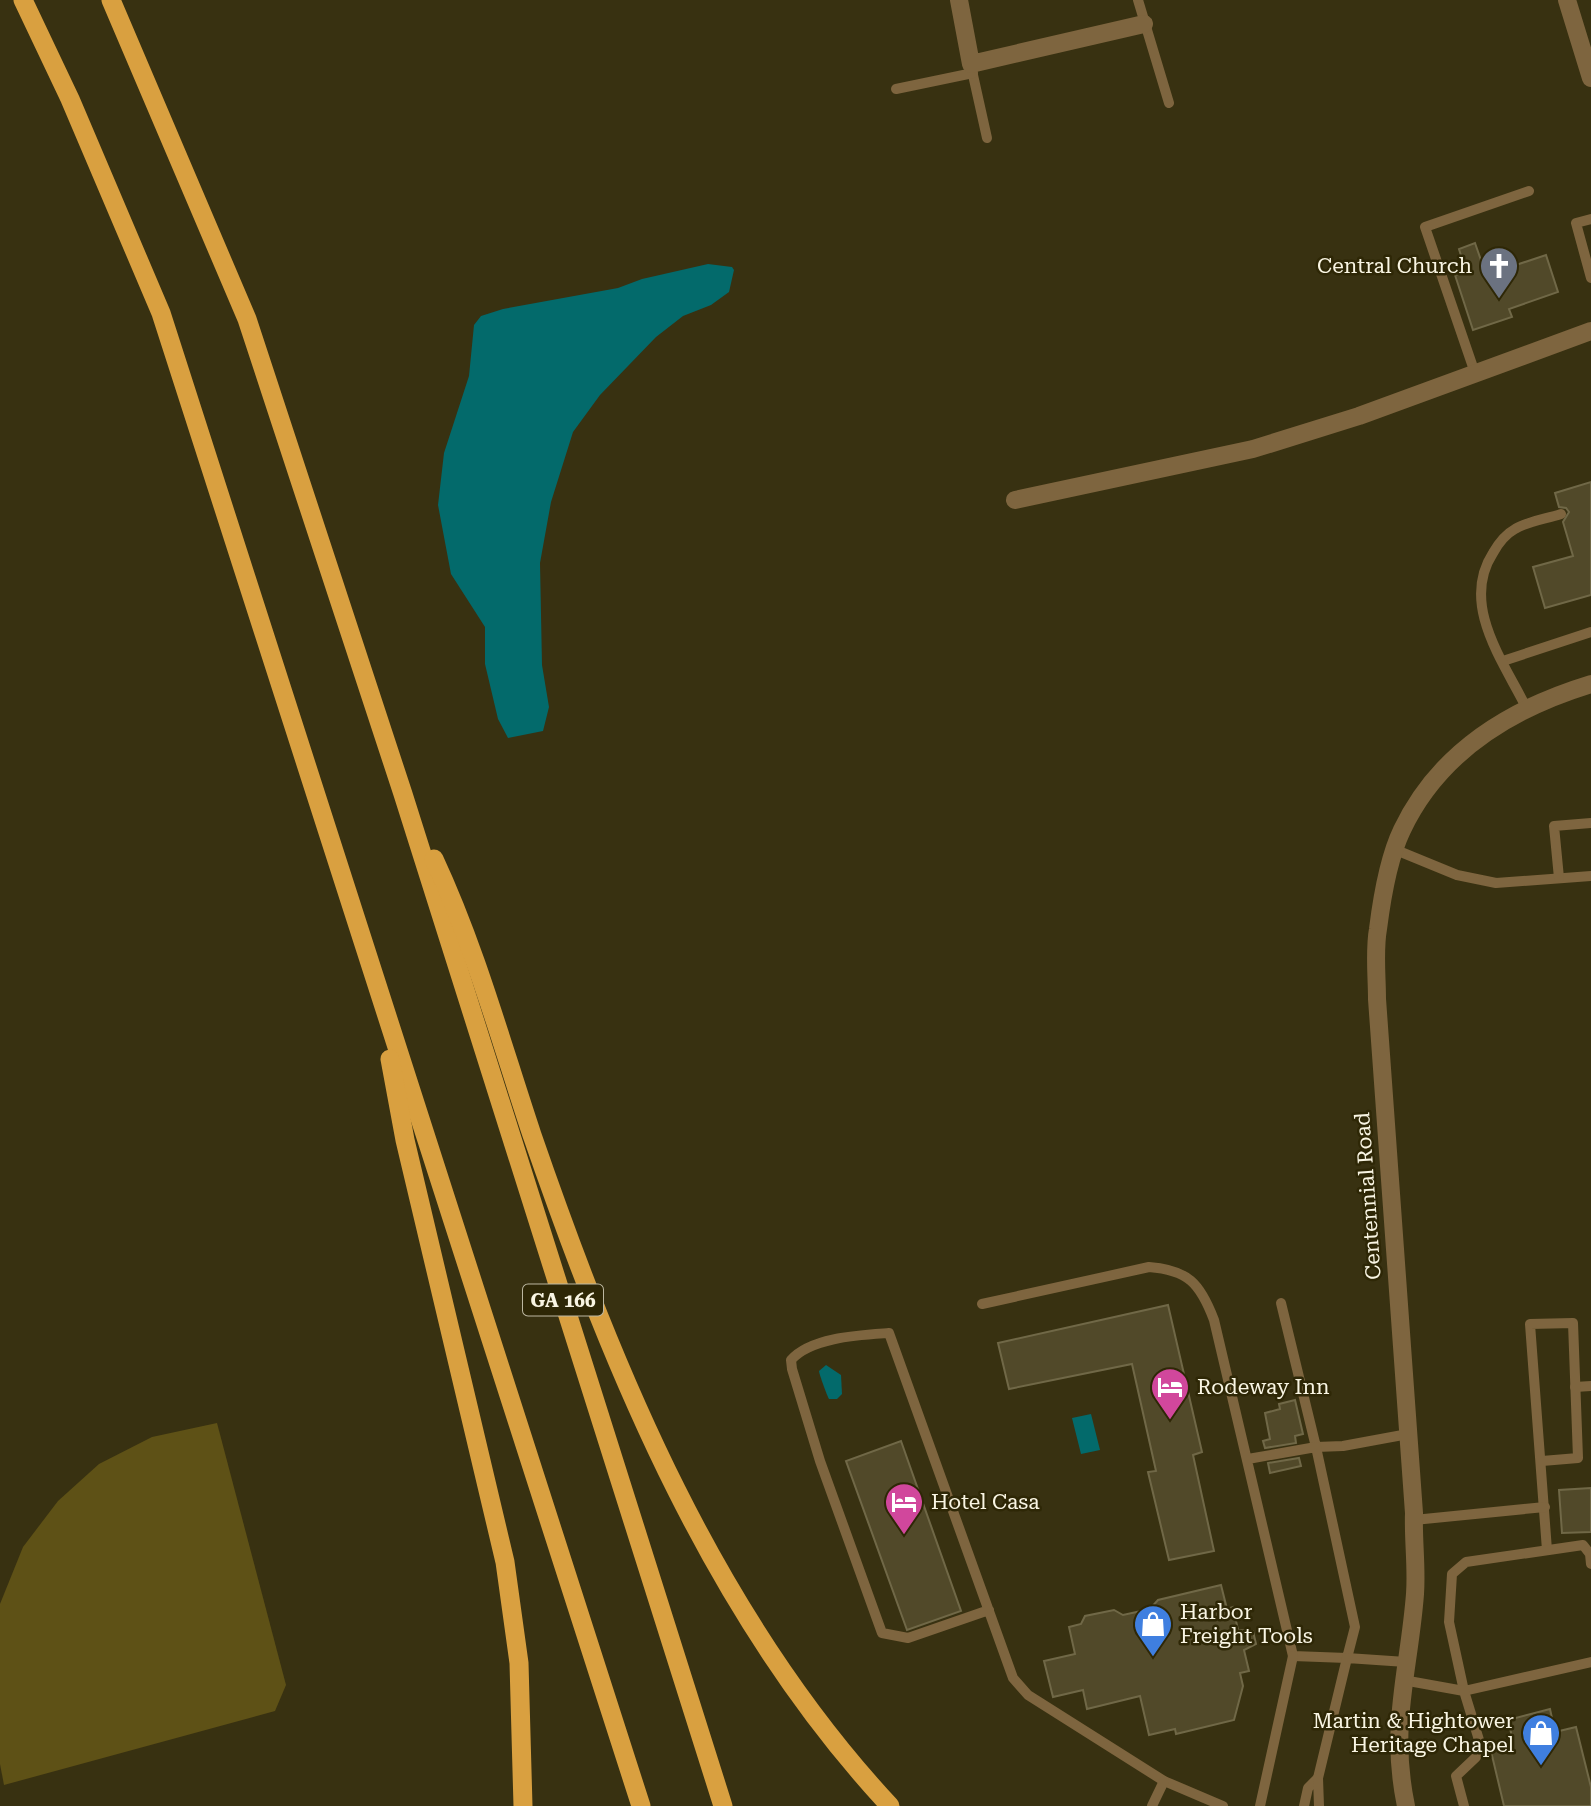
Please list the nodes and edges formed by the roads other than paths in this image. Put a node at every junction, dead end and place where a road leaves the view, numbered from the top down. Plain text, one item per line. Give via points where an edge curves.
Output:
1 (23, 0) edge
2 (111, 0) edge
3 (959, 0) edge
4 (1138, 0) edge
5 (1567, 0) edge
6 (1144, 24) junction
7 (972, 68) junction
8 (1591, 78) edge
9 (896, 89) dead end
10 (1169, 103) dead end
11 (987, 138) dead end
12 (1529, 191) dead end
13 (1591, 219) edge
14 (1591, 278) edge
15 (1591, 331) edge
16 (1475, 373) junction
17 (1015, 500) dead end
18 (1561, 514) dead end
19 (1591, 632) edge
20 (1503, 661) junction
21 (1591, 684) edge
22 (1526, 707) junction
23 (403, 794) junction
24 (1591, 823) edge
25 (1396, 850) junction
26 (1591, 876) edge
27 (1559, 878) junction
28 (374, 979) junction
29 (982, 1304) dead end
30 (1281, 1304) dead end
31 (1591, 1386) edge
32 (1575, 1387) junction
33 (1408, 1434) junction
34 (1316, 1447) junction
35 (1248, 1460) junction
36 (1542, 1461) junction
37 (1545, 1507) junction
38 (1414, 1520) junction
39 (1547, 1550) junction
40 (1591, 1564) edge
41 (989, 1610) junction
42 (1293, 1656) junction
43 (1347, 1658) junction
44 (1591, 1662) edge
45 (1404, 1671) junction
46 (1464, 1691) junction
47 (1318, 1778) junction
48 (1164, 1781) junction
49 (523, 1806) edge
50 (640, 1806) edge
51 (723, 1806) edge
52 (890, 1806) edge
53 (1153, 1806) edge
54 (1223, 1806) edge
55 (1260, 1806) edge
56 (1304, 1806) edge
57 (1319, 1806) edge
58 (1406, 1806) edge
59 (1464, 1806) edge

1 - 28 highway via 161,313
2 - 23 highway via 247,319
3 - 7 street
4 - 6 lane
5 - 8 street
6 - 7 street
6 - 10 lane
7 - 9 lane
7 - 11 lane
12 - 16 lane via 1425,227
13 - 14 lane via 1576,223
15 - 16 street
16 - 17 street via 1254,449
18 - 20 lane via 1514,530 1485,565 1480,609
19 - 20 lane
20 - 22 lane
21 - 22 street, Centennial Road
22 - 25 street, Centennial Road via 1484,731 1433,782 1401,831
23 - 51 highway, GA 166
23 - 52 highway via 458,910 533,1137 619,1364 671,1482 736,1599 780,1666
24 - 27 lane via 1554,826
25 - 27 lane via 1457,874 1496,883
25 - 33 street, Centennial Road via 1377,932 1377,999
26 - 27 lane
28 - 49 highway via 405,1140 505,1562 519,1663
28 - 50 highway
29 - 35 lane via 1149,1267 1171,1268 1187,1275 1214,1320
30 - 34 lane
31 - 32 lane
32 - 36 lane via 1578,1458
32 - 36 lane via 1573,1323 1530,1324
33 - 34 lane
33 - 38 street, Centennial Road
34 - 35 lane
34 - 43 lane via 1355,1627
35 - 42 lane
36 - 37 lane
37 - 38 lane
37 - 39 lane
38 - 45 street, Centennial Road via 1415,1592
39 - 40 lane via 1583,1545
39 - 46 lane via 1466,1562 1452,1574 1449,1622
41 - 41 lane via 890,1333 842,1336 797,1353 791,1360 792,1369 882,1633 908,1639
41 - 48 lane via 1013,1678 1028,1695
42 - 43 lane
42 - 55 lane
43 - 45 lane
43 - 47 lane
44 - 46 lane
45 - 46 lane
45 - 58 street, Centennial Road via 1397,1723
46 - 59 lane via 1479,1740 1476,1757 1456,1776
47 - 56 lane via 1308,1788
47 - 57 lane
48 - 53 lane
48 - 54 lane

